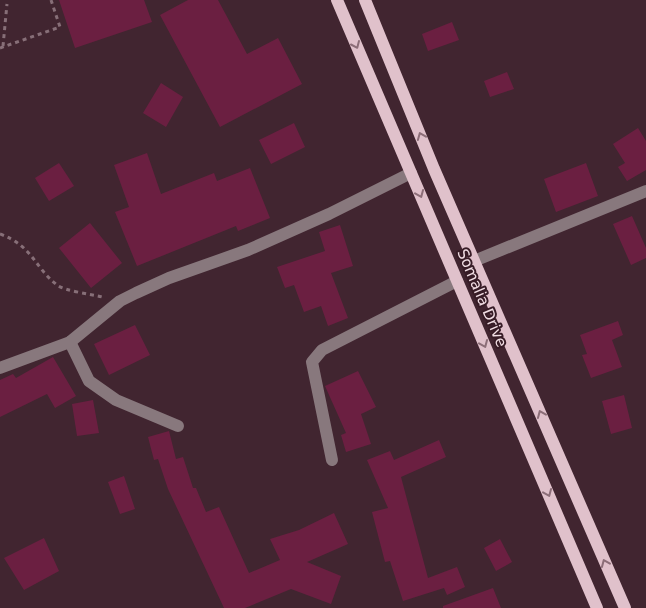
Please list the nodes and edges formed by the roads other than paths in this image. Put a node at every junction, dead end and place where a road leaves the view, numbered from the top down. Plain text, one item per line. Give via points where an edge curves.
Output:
1 (337, 0) edge
2 (365, 0) edge
3 (411, 173) junction
4 (646, 191) edge
5 (474, 261) junction
6 (457, 281) junction
7 (70, 342) junction
8 (0, 368) edge
9 (178, 426) dead end
10 (332, 460) dead end
11 (597, 608) edge
12 (625, 608) edge

1 -> 3 main road, Somalia Drive
5 -> 2 main road, Somalia Drive
3 -> 6 main road, Somalia Drive
3 - 7 street via 248,250 169,278 120,302
4 - 5 street
12 -> 5 main road, Somalia Drive
6 - 10 street via 322,350 312,362
6 -> 11 main road, Somalia Drive
7 - 8 street
7 - 9 street via 89,381 116,400

